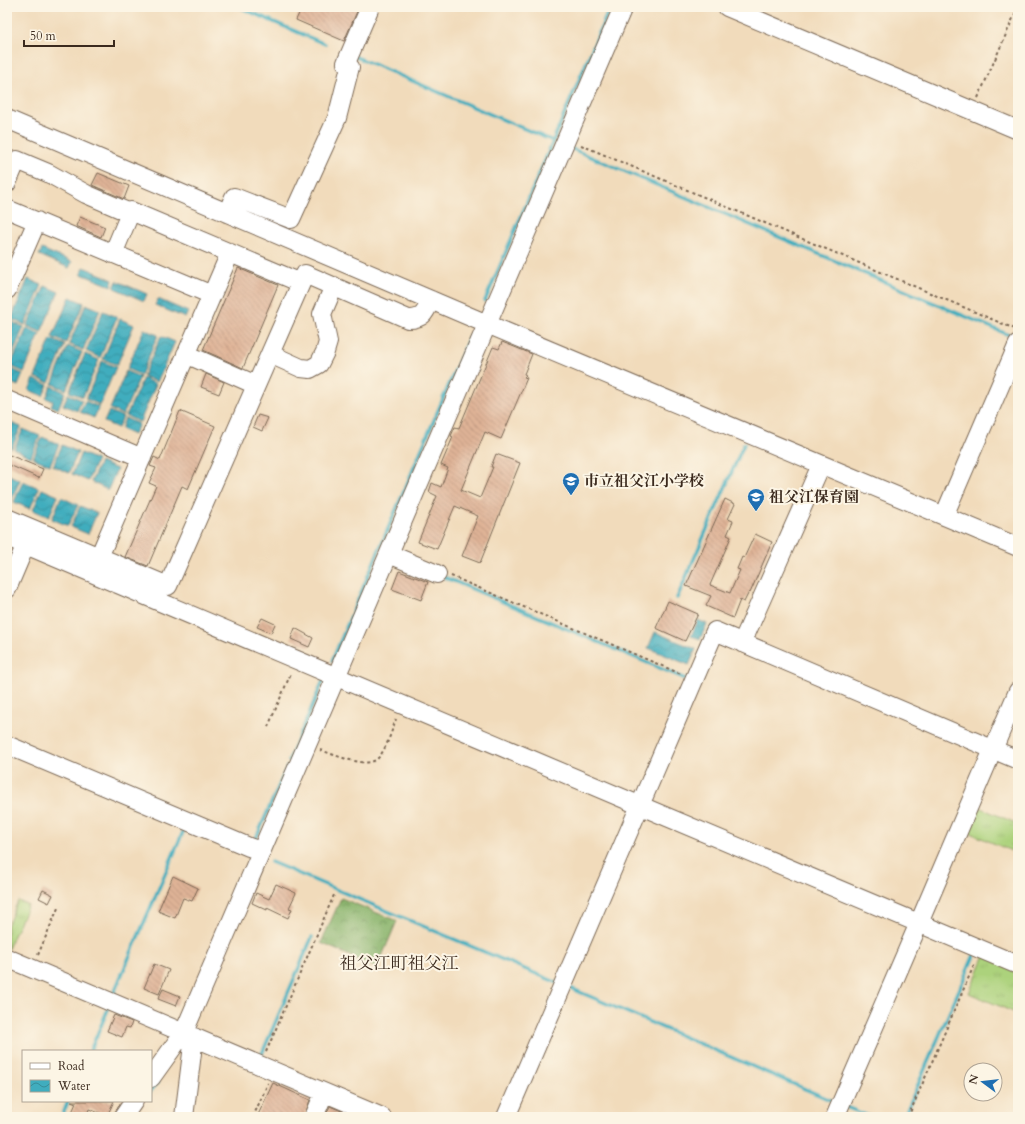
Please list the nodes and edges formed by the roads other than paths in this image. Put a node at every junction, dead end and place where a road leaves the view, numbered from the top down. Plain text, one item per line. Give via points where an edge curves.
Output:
1 (370, 7) edge
2 (624, 7) edge
3 (728, 7) edge
4 (7, 119) edge
5 (1018, 130) edge
6 (7, 183) edge
7 (7, 208) edge
8 (130, 213) junction
9 (227, 213) junction
10 (37, 221) junction
11 (230, 253) junction
12 (113, 254) junction
13 (301, 283) junction
14 (334, 286) junction
15 (7, 290) edge
16 (212, 295) junction
17 (431, 300) junction
18 (487, 324) junction
19 (1018, 344) edge
20 (186, 354) junction
21 (270, 354) junction
22 (256, 385) junction
23 (7, 400) edge
24 (142, 458) junction
25 (821, 464) junction
26 (944, 516) junction
27 (7, 518) edge
28 (7, 536) edge
29 (26, 544) junction
30 (1018, 547) edge
31 (389, 554) junction
32 (99, 557) junction
33 (437, 574) road end
34 (7, 589) edge
35 (742, 643) junction
36 (336, 677) junction
37 (1018, 691) edge
38 (7, 745) edge
39 (994, 750) junction
40 (1018, 760) edge
41 (641, 806) junction
42 (261, 850) junction
43 (920, 923) junction
44 (7, 958) edge
45 (1018, 965) edge
46 (189, 1035) junction
47 (152, 1077) edge
48 (324, 1093) junction
49 (133, 1102) edge
50 (123, 1117) edge
51 (184, 1117) edge
52 (314, 1117) edge
53 (382, 1117) edge
54 (506, 1117) edge
55 (835, 1117) edge

1 - 9 street via 346,63 350,67 337,118 291,219 234,197
2 - 18 street
3 - 5 street
4 - 9 street
6 - 8 street via 17,160
7 - 10 street
8 - 11 street via 131,211
8 - 12 street
9 - 17 street
10 - 12 street
10 - 15 street
11 - 13 street
11 - 16 street
12 - 16 street
13 - 14 street via 305,274
13 - 21 street
14 - 17 street via 408,319 417,319 425,313
14 - 21 street via 322,314 328,342 319,364 310,369 301,368
16 - 20 street
17 - 18 street
18 - 25 street
18 - 31 street
19 - 26 street
20 - 22 street
20 - 24 street
21 - 22 street
22 - 32 street via 168,586
23 - 24 street
24 - 32 street
25 - 26 street
25 - 35 street
26 - 30 street
27 - 32 street
28 - 29 street
29 - 34 street
29 - 36 street
31 - 33 street
31 - 36 street
35 - 39 street
35 - 41 street via 715,631
36 - 41 street
36 - 42 street
37 - 39 street
38 - 42 street
39 - 40 street
39 - 43 street
41 - 43 street
41 - 54 street
42 - 46 street
43 - 45 street
43 - 55 street
44 - 46 street
46 - 47 street
46 - 48 street
46 - 51 street
48 - 52 street
48 - 53 street
49 - 50 street

